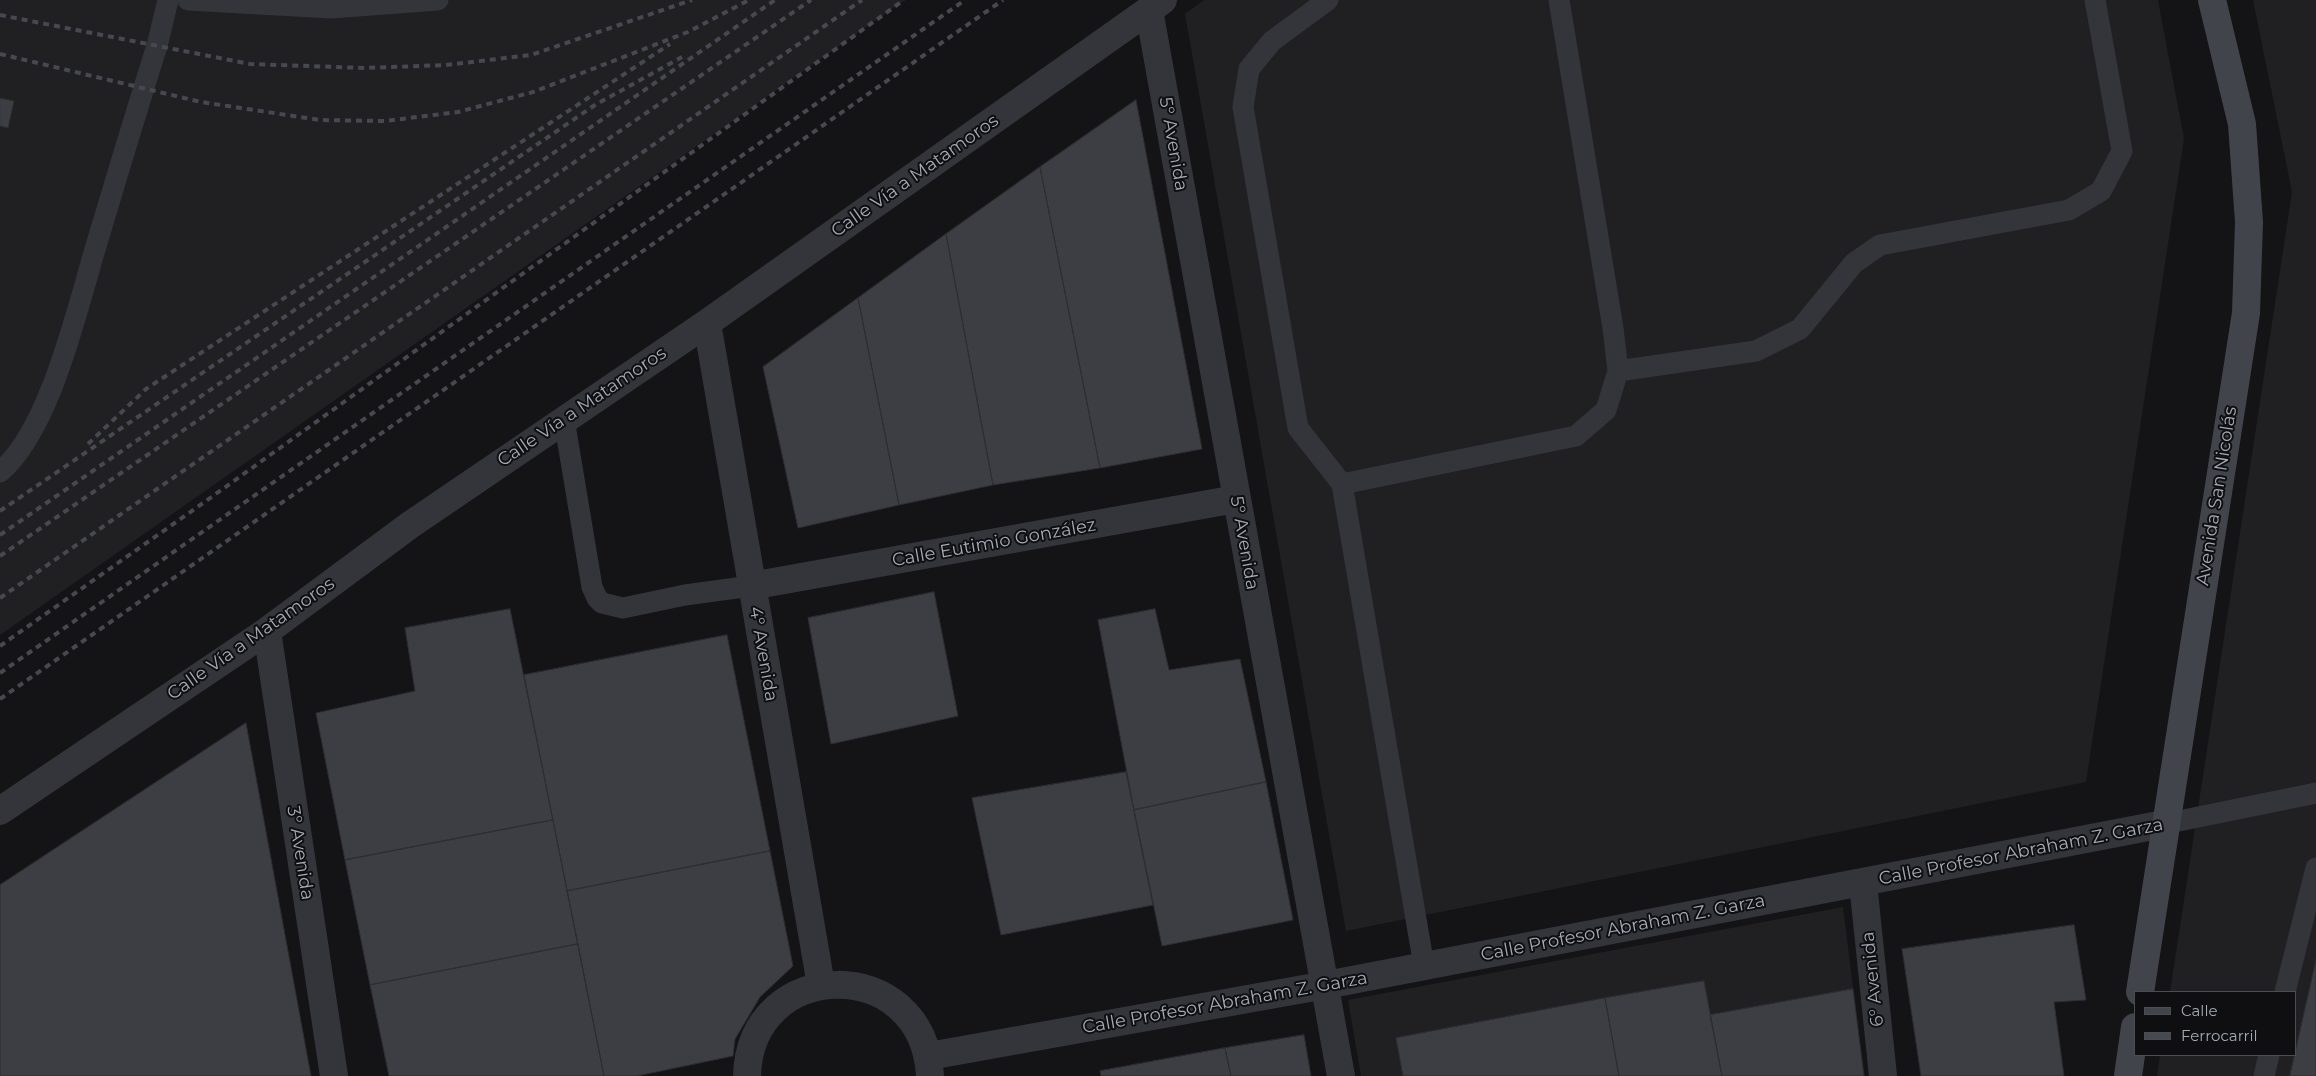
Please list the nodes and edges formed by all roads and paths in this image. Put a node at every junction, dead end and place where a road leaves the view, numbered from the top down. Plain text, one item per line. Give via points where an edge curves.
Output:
1 (168, 0) edge
2 (188, 0) edge
3 (438, 0) edge
4 (1328, 0) edge
5 (1559, 0) edge
6 (2095, 0) edge
7 (2212, 0) edge
8 (1156, 5) edge
9 (707, 323) junction
10 (1618, 371) junction
11 (564, 420) junction
12 (0, 472) edge
13 (1342, 484) junction
14 (1236, 499) junction
15 (751, 586) junction
16 (267, 631) junction
17 (2316, 793) edge
18 (0, 811) edge
19 (2164, 824) junction
20 (2316, 868) edge
21 (1864, 883) junction
22 (1424, 966) junction
23 (821, 985) junction
24 (1326, 985) junction
25 (2140, 991) edge
26 (2285, 991) edge
27 (2134, 1033) edge
28 (2270, 1056) edge
29 (930, 1066) edge
30 (334, 1076) edge
31 (747, 1076) edge
32 (1342, 1076) edge
33 (1883, 1076) edge
34 (2128, 1076) edge
35 (2264, 1076) edge

1 - 12 lane via 68,340 39,420 10,463
2 - 3 lane via 331,8
4 - 13 lane via 1272,41 1249,69 1243,107 1298,428
5 - 10 lane via 1614,328
6 - 10 lane via 2122,151 2101,191 2069,210 1880,245 1854,263 1800,329 1756,351
7 - 19 street, Avenida San Nicolás via 2242,124 2249,222 2246,313
8 - 9 street, Calle Vía a Matamoros
8 - 14 street, 5° Avenida
9 - 11 street, Calle Vía a Matamoros
9 - 15 street, 4° Avenida
10 - 13 lane via 1606,410 1576,436
11 - 15 lane via 592,587 602,603 623,608
11 - 16 street, Calle Vía a Matamoros via 410,525
13 - 22 lane
14 - 15 street, Calle Eutimio González
14 - 24 street, 5° Avenida
15 - 23 street, 4° Avenida
16 - 18 street, Calle Vía a Matamoros
16 - 30 street, 3° Avenida
17 - 19 lane, Calle Profesor Abraham Z. Garza
19 - 21 street, Calle Profesor Abraham Z. Garza
19 - 25 street, Avenida San Nicolás
20 - 26 lane
21 - 22 street, Calle Profesor Abraham Z. Garza
21 - 33 street, 6° Avenida
22 - 24 street, Calle Profesor Abraham Z. Garza
23 - 29 street via 844,983 874,990 900,1005 918,1029
23 - 31 street via 784,1000 761,1025 748,1056
24 - 29 street, Calle Profesor Abraham Z. Garza
24 - 32 street, 5° Avenida
27 - 34 street
28 - 35 lane

